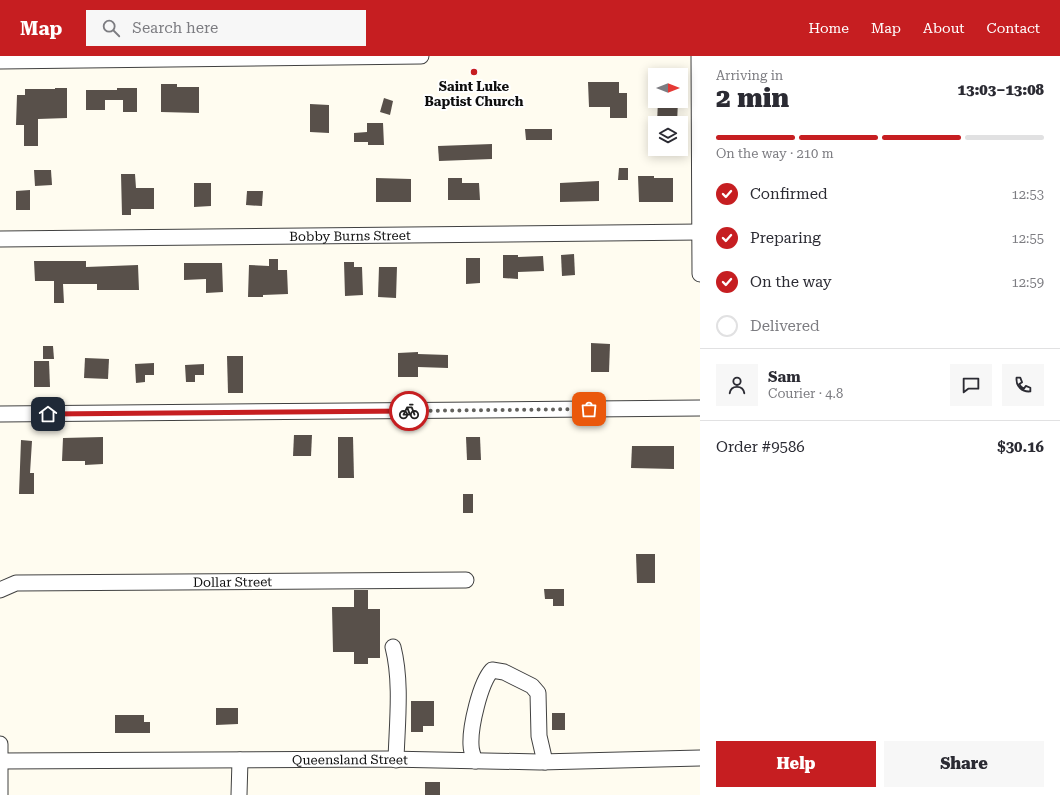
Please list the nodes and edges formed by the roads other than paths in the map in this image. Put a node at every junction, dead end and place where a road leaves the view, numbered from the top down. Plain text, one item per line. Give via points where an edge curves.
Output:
1 (421, 56) edge
2 (699, 56) edge
3 (0, 61) edge
4 (700, 232) edge
5 (0, 239) edge
6 (700, 274) edge
7 (700, 408) edge
8 (0, 414) edge
9 (466, 580) dead end
10 (0, 590) edge
11 (393, 647) dead end
12 (0, 744) edge
13 (700, 758) edge
14 (240, 760) junction
15 (396, 760) junction
16 (0, 761) edge
17 (475, 761) junction
18 (545, 762) junction
19 (0, 795) edge
20 (239, 795) edge

1 - 3 street
2 - 4 street
4 - 5 street, Bobby Burns Street
4 - 6 street
7 - 8 street
9 - 10 street, Dollar Street via 16,583
11 - 15 street via 396,657 397,689
12 - 16 street
13 - 18 street, Queensland Street
14 - 15 street, Queensland Street
14 - 16 street, Queensland Street
14 - 20 street
15 - 17 street, Queensland Street
16 - 19 street
17 - 18 street, Queensland Street
17 - 18 street via 471,746 475,712 483,684 492,670 504,672 532,686 538,693 539,736

